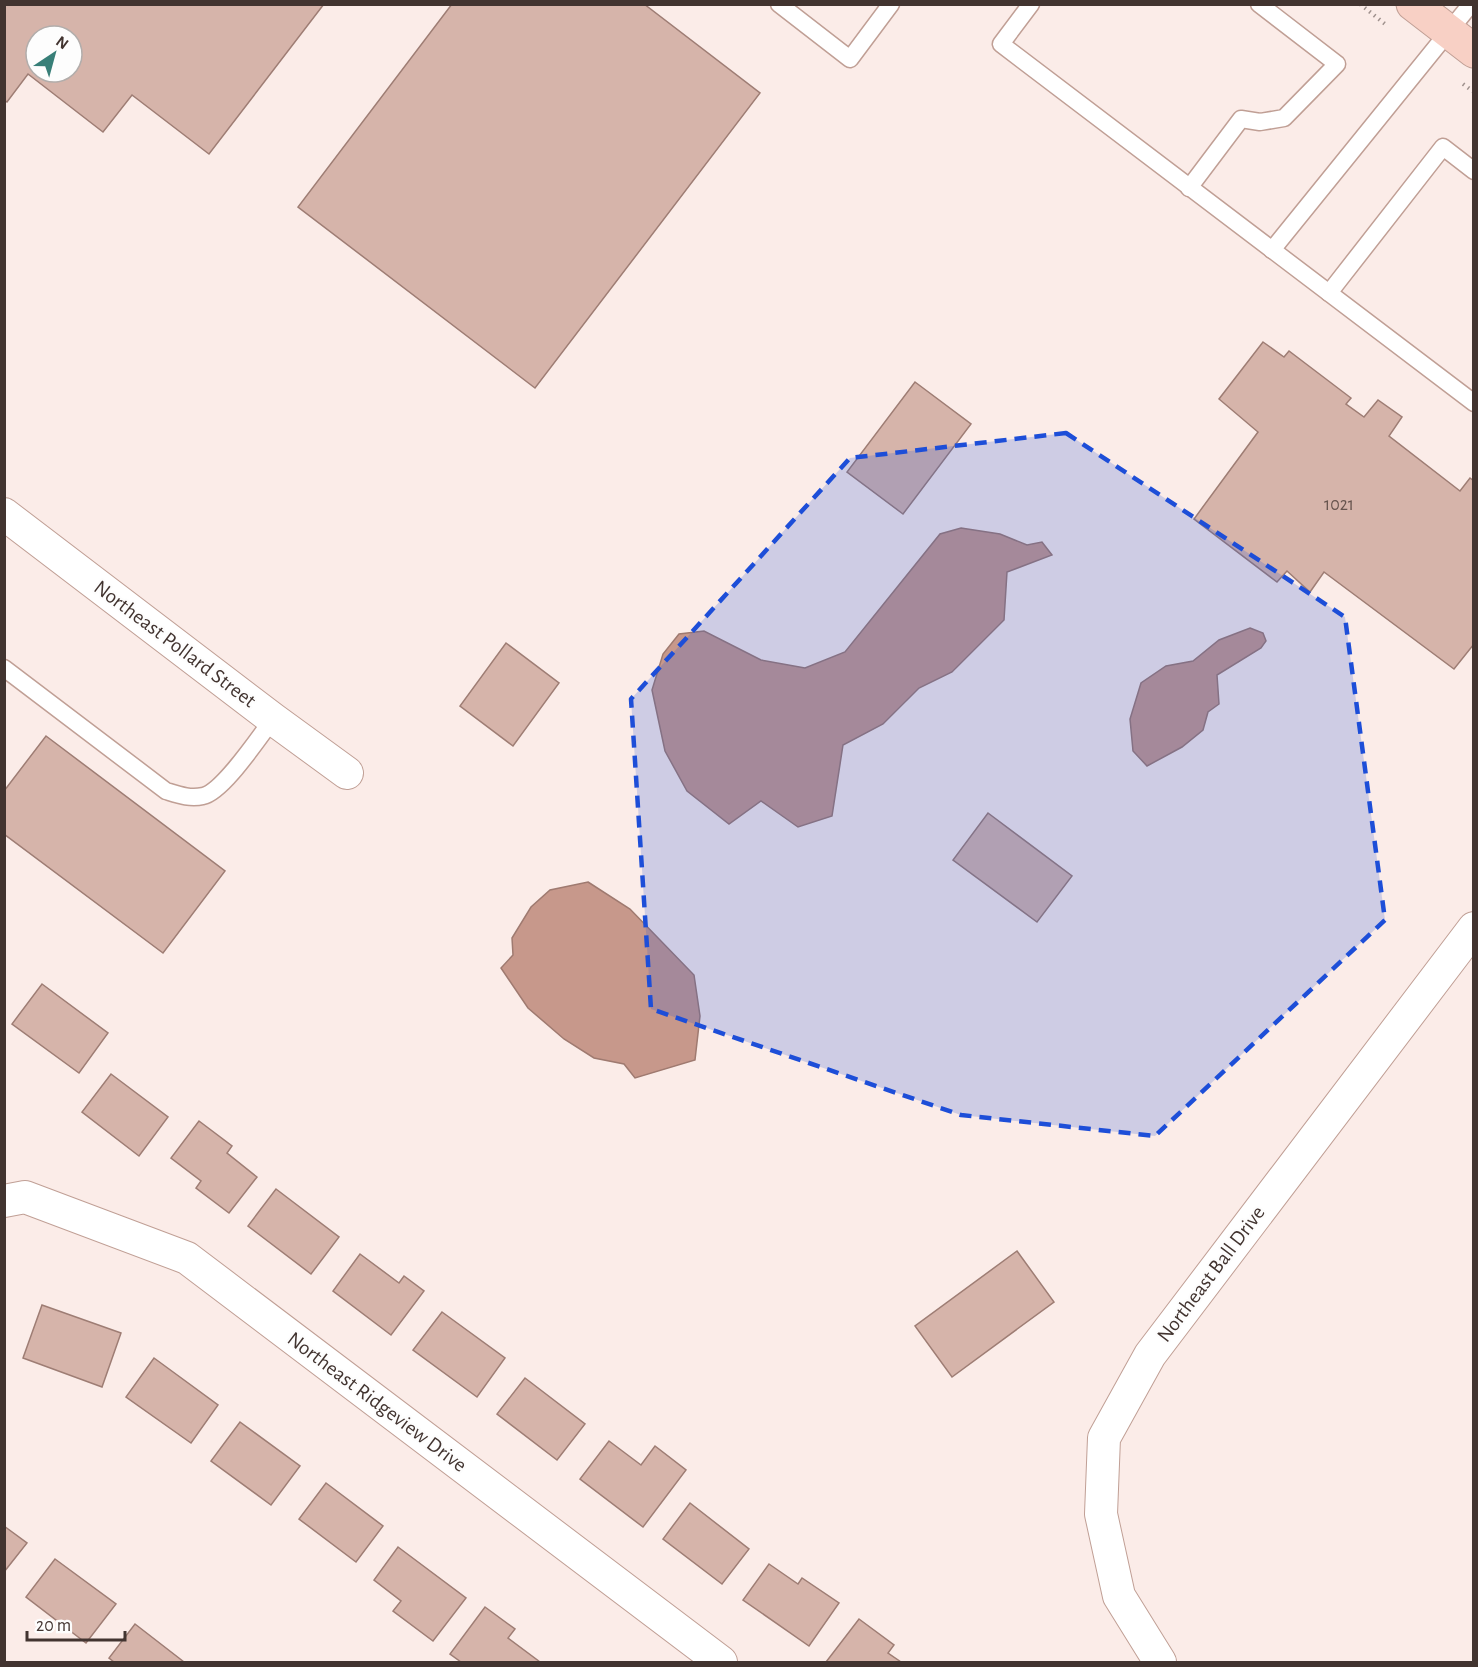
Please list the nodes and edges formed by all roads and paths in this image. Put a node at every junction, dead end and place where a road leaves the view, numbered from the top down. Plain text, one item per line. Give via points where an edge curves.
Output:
1 (779, 4) edge
2 (891, 4) edge
3 (1031, 4) edge
4 (1259, 4) edge
5 (1413, 4) edge
6 (1471, 4) edge
7 (1462, 42) edge
8 (1473, 171) edge
9 (1189, 188) junction
10 (1272, 250) junction
11 (1329, 293) junction
12 (1473, 403) edge
13 (6, 518) edge
14 (4, 668) edge
15 (273, 719) junction
16 (346, 773) dead end
17 (1473, 930) edge
18 (4, 1200) edge
19 (721, 1662) edge
20 (1160, 1662) edge

1 - 2 lane via 850,59
3 - 9 lane via 1001,44
4 - 9 lane via 1337,64 1284,118 1260,122 1241,119
5 - 7 main road
6 - 7 lane
7 - 10 lane via 1428,57
8 - 11 lane via 1443,147
9 - 10 lane
10 - 11 lane
11 - 12 lane
13 - 15 street, Northeast Pollard Street
14 - 15 lane via 166,791 186,797 205,796 220,787
15 - 16 street, Northeast Pollard Street
17 - 20 street, Northeast Ball Drive via 1150,1355 1104,1438 1101,1514 1119,1596
18 - 19 street, Northeast Ridgeview Drive via 25,1197 187,1258

